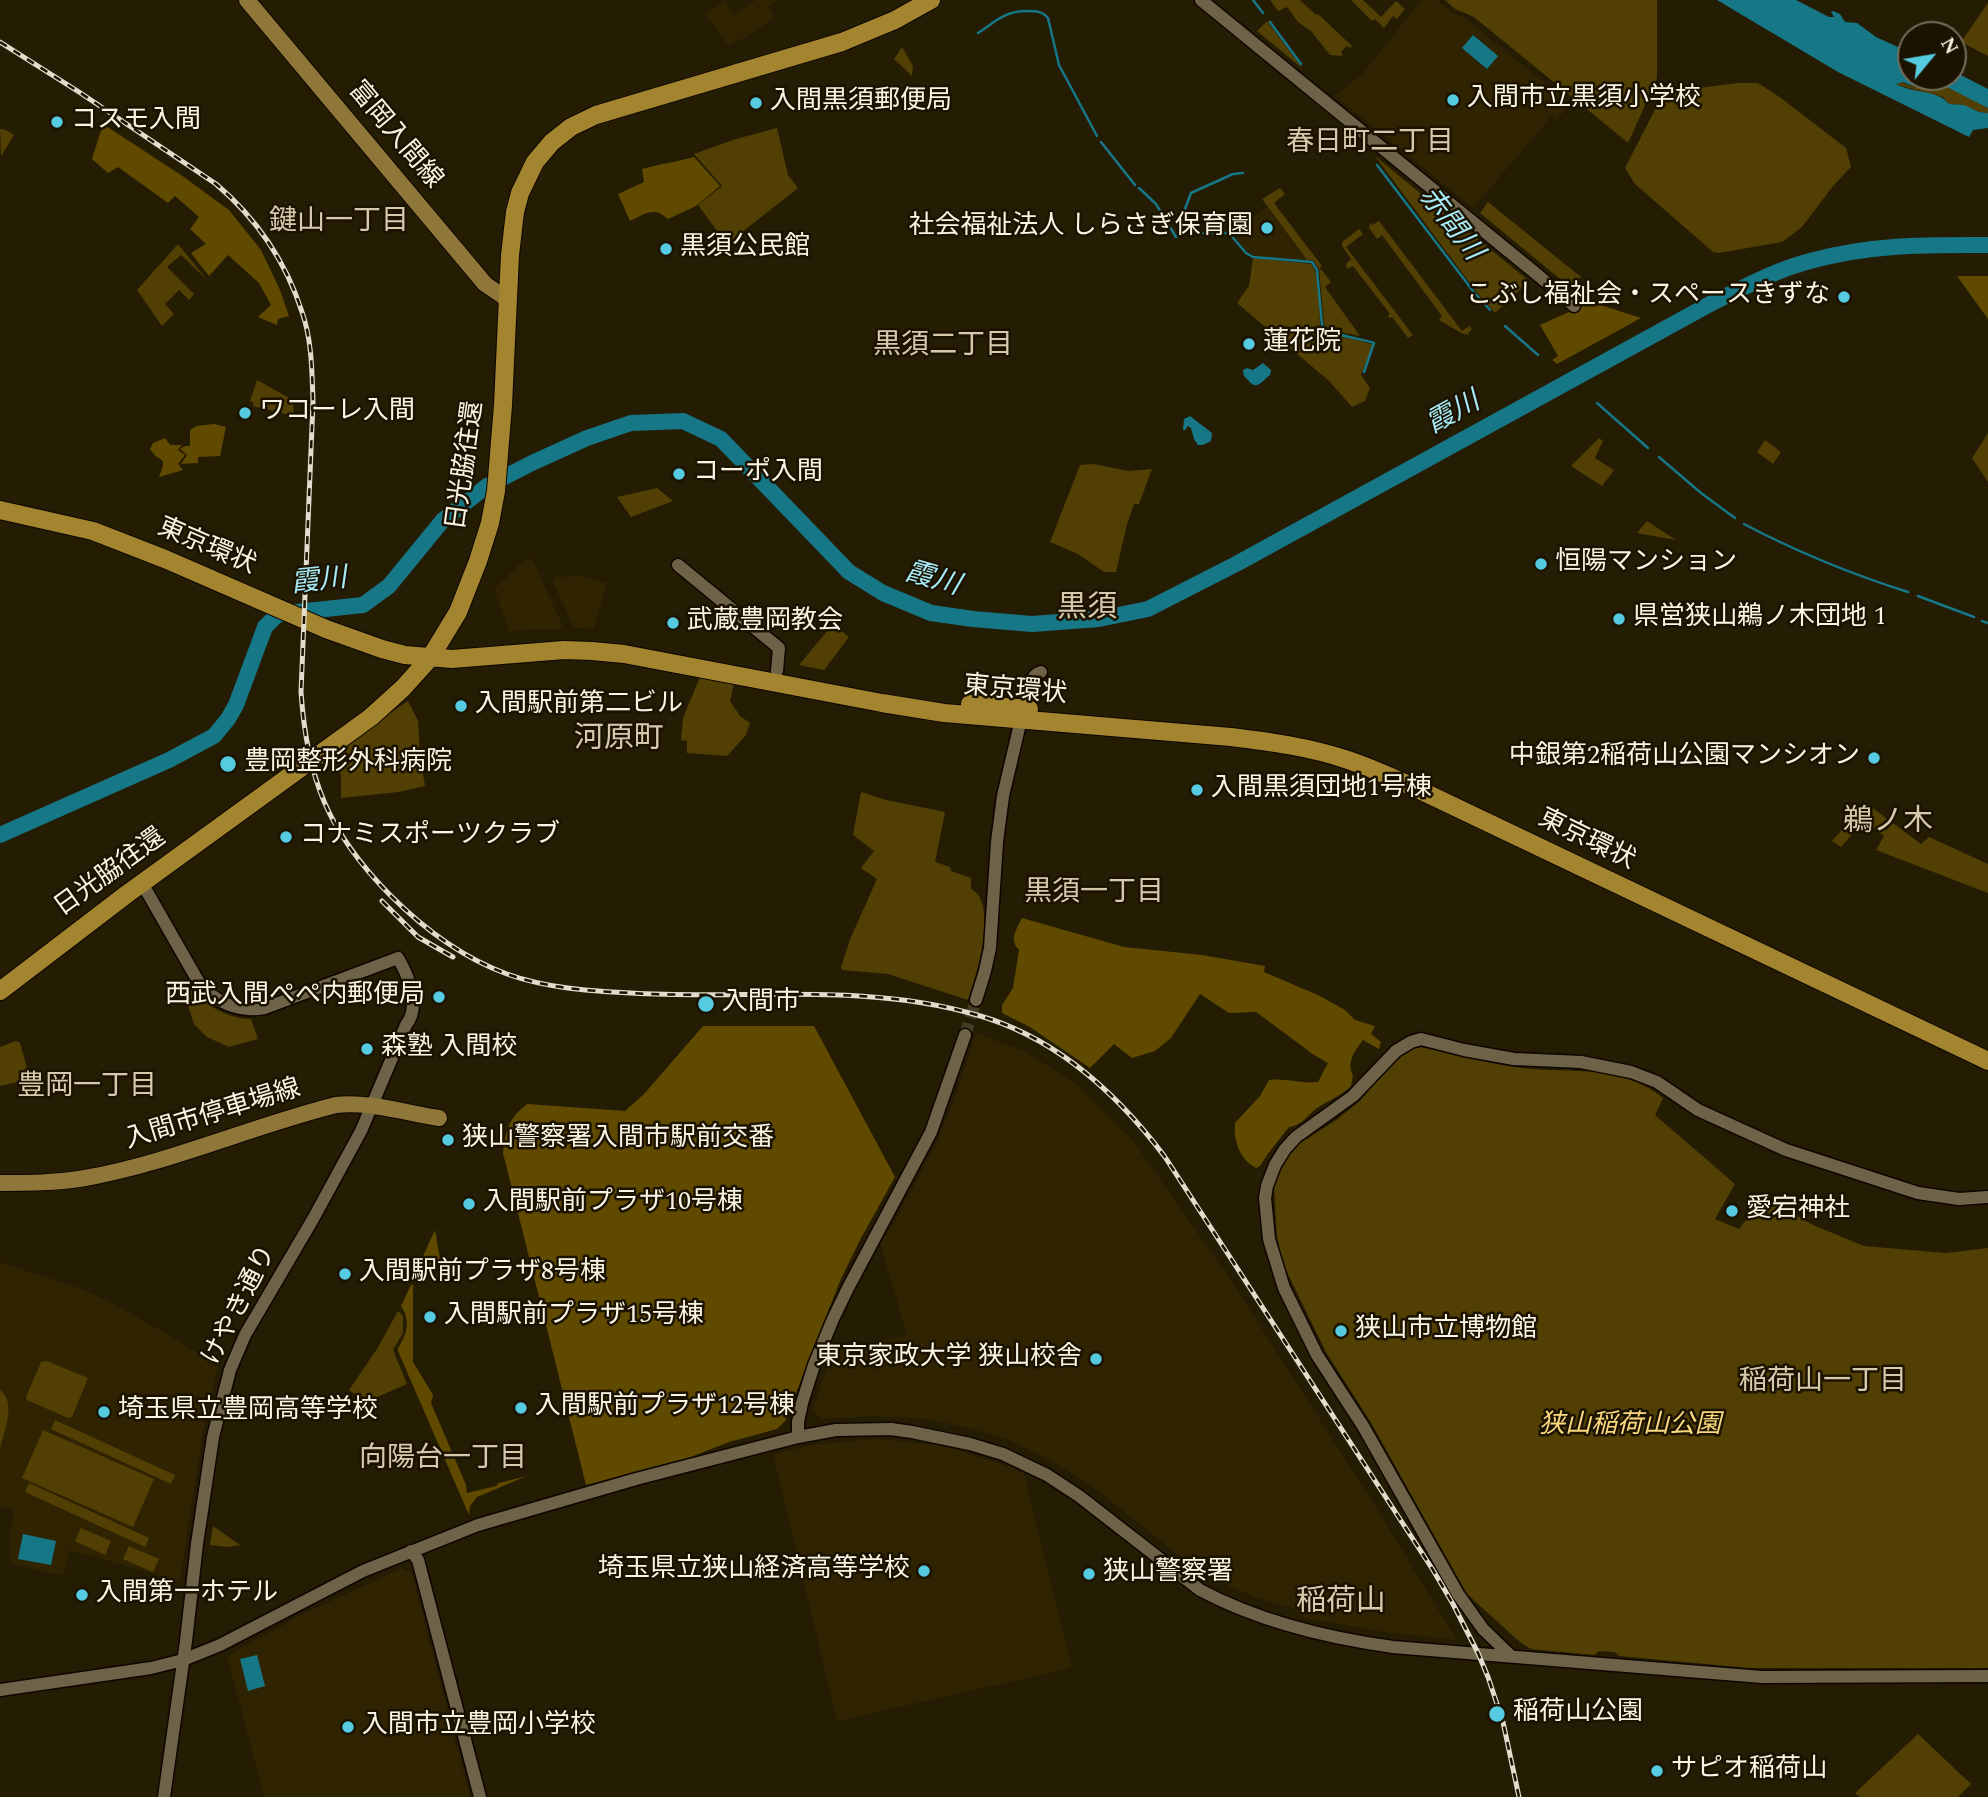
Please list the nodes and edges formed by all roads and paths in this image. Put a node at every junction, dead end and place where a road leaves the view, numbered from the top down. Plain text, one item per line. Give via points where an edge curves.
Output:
1 (247, 0) edge
2 (931, 0) edge
3 (1201, 0) edge
4 (507, 299) junction
5 (1574, 306) dead end
6 (0, 501) edge
7 (0, 510) edge
8 (678, 565) dead end
9 (271, 600) junction
10 (433, 653) junction
11 (777, 671) junction
12 (1041, 672) dead end
13 (1022, 714) junction
14 (142, 883) junction
15 (0, 991) edge
16 (976, 1000) tunnel mouth
17 (965, 1035) tunnel mouth
18 (1988, 1050) edge
19 (1988, 1061) edge
20 (373, 1105) junction
21 (439, 1118) dead end
22 (0, 1184) edge
23 (1988, 1197) edge
24 (798, 1437) junction
25 (411, 1550) junction
26 (1511, 1656) junction
27 (183, 1660) junction
28 (1988, 1675) edge
29 (0, 1690) edge
30 (164, 1797) edge
31 (480, 1797) edge

1 - 4 main road, 富岡入間線 via 485,284
2 - 4 highway, 日光脇往還 via 842,42 621,107 571,127 542,151 523,185
3 - 5 street
4 - 10 highway, 日光脇往還 via 493,510 458,612
6 - 9 highway, 東京環状 via 58,512 134,536
7 - 9 highway, 東京環状 via 93,531
8 - 11 street via 779,648
9 - 10 highway, 東京環状 via 382,649
10 - 11 highway, 東京環状 via 533,641 593,640
10 - 13 highway, 東京環状 via 452,659 592,650 882,703 963,715
10 - 14 highway, 日光脇往還 via 371,716
11 - 13 highway, 東京環状
12 - 13 street via 1032,677
13 - 16 street via 1003,796 990,948
13 - 18 highway, 東京環状 via 1140,718 1265,731 1353,751
13 - 19 highway, 東京環状 via 1262,741 1349,760
14 - 15 highway, 日光脇往還
14 - 20 street, けやき通り via 202,987 228,1004 249,1010 265,1008 371,968 387,967 398,974 405,995 406,1025
17 - 24 street via 931,1132 833,1319 802,1404
20 - 21 main road, 入間市停車場線
20 - 22 main road, 入間市停車場線 via 327,1107 89,1177
20 - 27 street, けやき通り via 230,1370 213,1437
23 - 26 street via 1959,1199 1918,1193 1786,1150 1698,1110 1631,1072 1581,1062 1514,1059 1421,1039 1396,1051 1353,1096 1296,1137 1275,1165 1265,1198 1269,1239 1284,1288 1317,1355 1363,1426 1458,1594 1483,1629
24 - 25 street via 528,1510
24 - 26 street via 891,1429 1003,1454 1064,1486 1200,1590 1223,1602 1286,1625 1364,1643
25 - 27 street
25 - 31 street via 418,1560
26 - 28 street via 1762,1677
27 - 29 street
27 - 30 street, けやき通り

